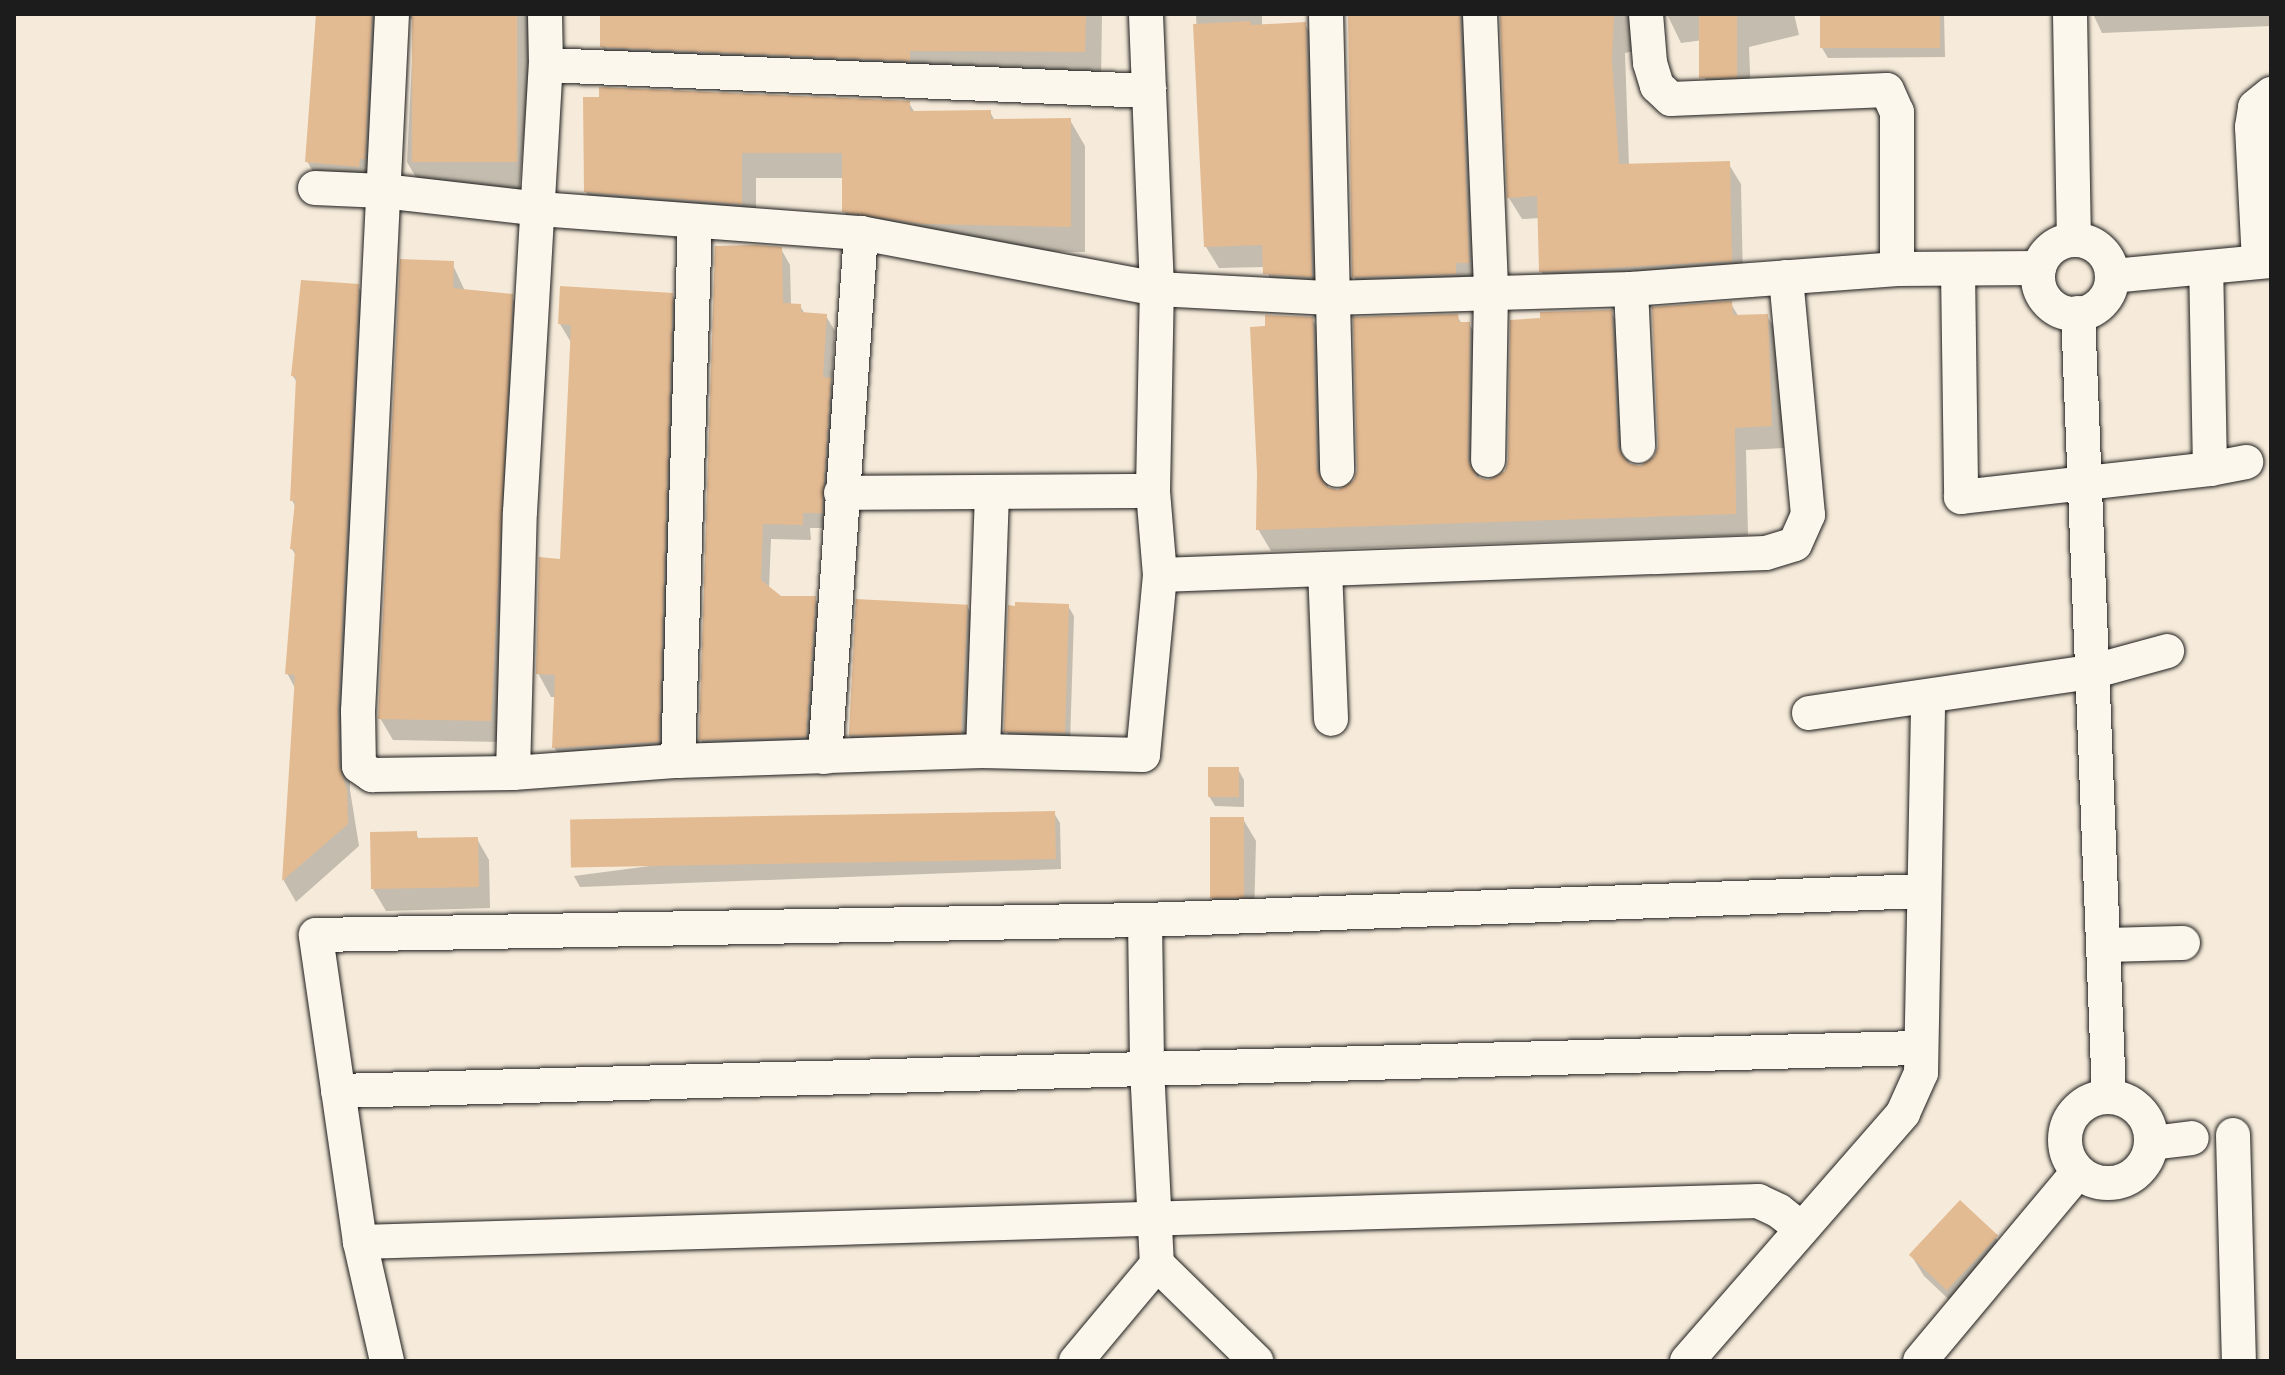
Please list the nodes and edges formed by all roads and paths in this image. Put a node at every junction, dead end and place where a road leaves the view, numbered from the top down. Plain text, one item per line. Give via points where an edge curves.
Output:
1 (392, 14) edge
2 (545, 14) edge
3 (1146, 14) edge
4 (1326, 14) edge
5 (1480, 14) edge
6 (1646, 14) edge
7 (2070, 14) edge
8 (546, 65) junction
9 (1149, 91) junction
10 (2271, 94) edge
11 (315, 188) dead end
12 (383, 191) junction
13 (540, 209) junction
14 (695, 221) junction
15 (861, 233) junction
16 (2074, 240) junction
17 (2265, 261) edge
18 (2039, 268) junction
19 (2206, 268) junction
20 (1897, 269) junction
21 (1958, 270) junction
22 (2112, 276) junction
23 (1786, 277) junction
24 (1157, 289) junction
25 (1631, 289) junction
26 (1491, 292) junction
27 (1331, 298) junction
28 (2078, 313) junction
29 (1638, 446) dead end
30 (1488, 460) dead end
31 (2246, 462) dead end
32 (2210, 469) junction
33 (1337, 470) dead end
34 (2083, 481) junction
35 (1153, 491) junction
36 (841, 493) junction
37 (992, 494) junction
38 (1325, 569) junction
39 (1160, 575) junction
40 (2167, 651) dead end
41 (2091, 672) junction
42 (1928, 699) junction
43 (1809, 713) dead end
44 (1331, 719) dead end
45 (983, 751) junction
46 (825, 757) junction
47 (678, 761) junction
48 (513, 773) junction
49 (1923, 891) junction
50 (1145, 920) junction
51 (2183, 943) dead end
52 (2104, 945) junction
53 (1920, 1048) junction
54 (1147, 1068) junction
55 (338, 1091) junction
56 (2109, 1096) junction
57 (2233, 1135) dead end
58 (2192, 1138) dead end
59 (2152, 1143) junction
60 (2078, 1172) junction
61 (1155, 1221) junction
62 (1802, 1229) junction
63 (360, 1242) junction
64 (1157, 1264) junction
65 (387, 1361) edge
66 (1076, 1361) edge
67 (1256, 1361) edge
68 (1687, 1361) edge
69 (1920, 1361) edge
70 (2239, 1361) edge

1 - 12 street
2 - 8 street
3 - 9 street
4 - 27 street
5 - 26 street
6 - 20 street via 1650,63 1657,86 1671,99 1887,90 1897,112
7 - 16 street
8 - 9 street
8 - 13 street
9 - 24 street
10 - 17 street via 2255,107 2252,127
11 - 12 street
12 - 13 street
12 - 48 street via 359,766 372,775
13 - 14 street
13 - 48 street via 520,512
14 - 15 street
14 - 47 street
15 - 24 street
15 - 36 street
16 - 18 street via 2049,251
16 - 22 street via 2104,253
17 - 19 street
18 - 21 street
18 - 28 street via 2043,297 2062,312
19 - 22 street
19 - 32 street
20 - 21 street
20 - 23 street
21 - 34 street via 1961,497
22 - 28 street via 2105,299
23 - 25 street
23 - 38 street via 1808,515 1795,544 1766,553
24 - 27 street
24 - 35 street
25 - 26 street
25 - 29 street
26 - 27 street
26 - 30 street
27 - 33 street
28 - 34 street
31 - 32 street
32 - 34 street
34 - 41 street
35 - 37 street
35 - 39 street
36 - 37 street
36 - 46 street
37 - 45 street
38 - 39 street
38 - 44 street
39 - 45 street via 1143,755
40 - 41 street
41 - 42 street
41 - 52 street
42 - 43 street
42 - 49 street
45 - 46 street
46 - 47 street
47 - 48 street
49 - 50 street
49 - 53 street
50 - 54 street
50 - 55 street via 316,935
51 - 52 street
52 - 56 street
53 - 54 street
53 - 62 street via 1921,1073 1903,1113
54 - 55 street
54 - 61 street
55 - 63 street
56 - 59 street via 2135,1105 2151,1129
56 - 60 street via 2095,1098 2071,1117 2065,1145
57 - 70 street
58 - 59 street
59 - 60 street via 2141,1168 2118,1182 2104,1183
60 - 69 street
61 - 62 street via 1758,1201
61 - 63 street
61 - 64 street
62 - 68 street
63 - 65 street
64 - 66 street
64 - 67 street

